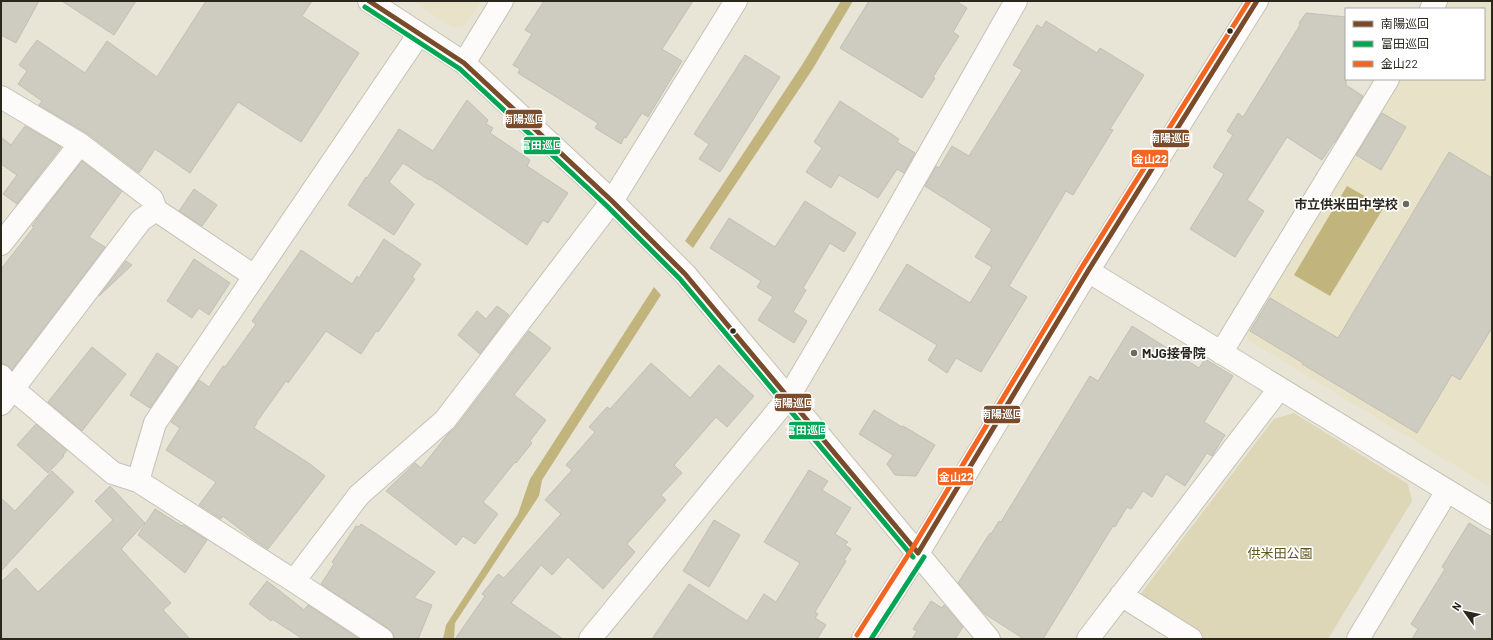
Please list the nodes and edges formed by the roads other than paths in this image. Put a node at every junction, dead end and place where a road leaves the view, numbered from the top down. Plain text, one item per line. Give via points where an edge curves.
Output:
1 (370, 1) edge
2 (502, 1) edge
3 (736, 1) edge
4 (1016, 1) edge
5 (1257, 1) edge
6 (419, 34) junction
7 (464, 63) junction
8 (1387, 80) edge
9 (1, 97) edge
10 (80, 144) junction
11 (612, 201) junction
12 (156, 210) junction
13 (1, 244) edge
14 (1088, 271) junction
15 (254, 276) junction
16 (1221, 353) junction
17 (1279, 389) junction
18 (5, 390) edge
19 (788, 398) junction
20 (138, 481) junction
21 (1447, 491) junction
22 (1492, 518) edge
23 (918, 553) junction
24 (294, 581) junction
25 (1121, 595) junction
26 (382, 639) edge
27 (590, 639) edge
28 (863, 639) edge
29 (988, 639) edge
30 (1088, 639) edge
31 (1191, 639) edge
32 (1358, 639) edge

1 - 6 street
2 - 7 street
3 - 11 street
4 - 19 street
5 - 14 street
6 - 7 street
6 - 15 street
7 - 11 street
8 - 16 street
9 - 10 street
10 - 12 street via 152,199
10 - 13 street
11 - 19 street via 685,274
11 - 24 street via 445,420 359,495
12 - 15 street
12 - 18 street via 141,220
14 - 16 street
14 - 23 street
15 - 20 street via 155,423
16 - 17 street
17 - 21 street
17 - 25 street
18 - 20 street via 113,473
19 - 23 street
19 - 27 street
20 - 24 street
21 - 22 street
21 - 32 street
23 - 28 street
23 - 29 street
24 - 26 street
25 - 30 street
25 - 31 street

